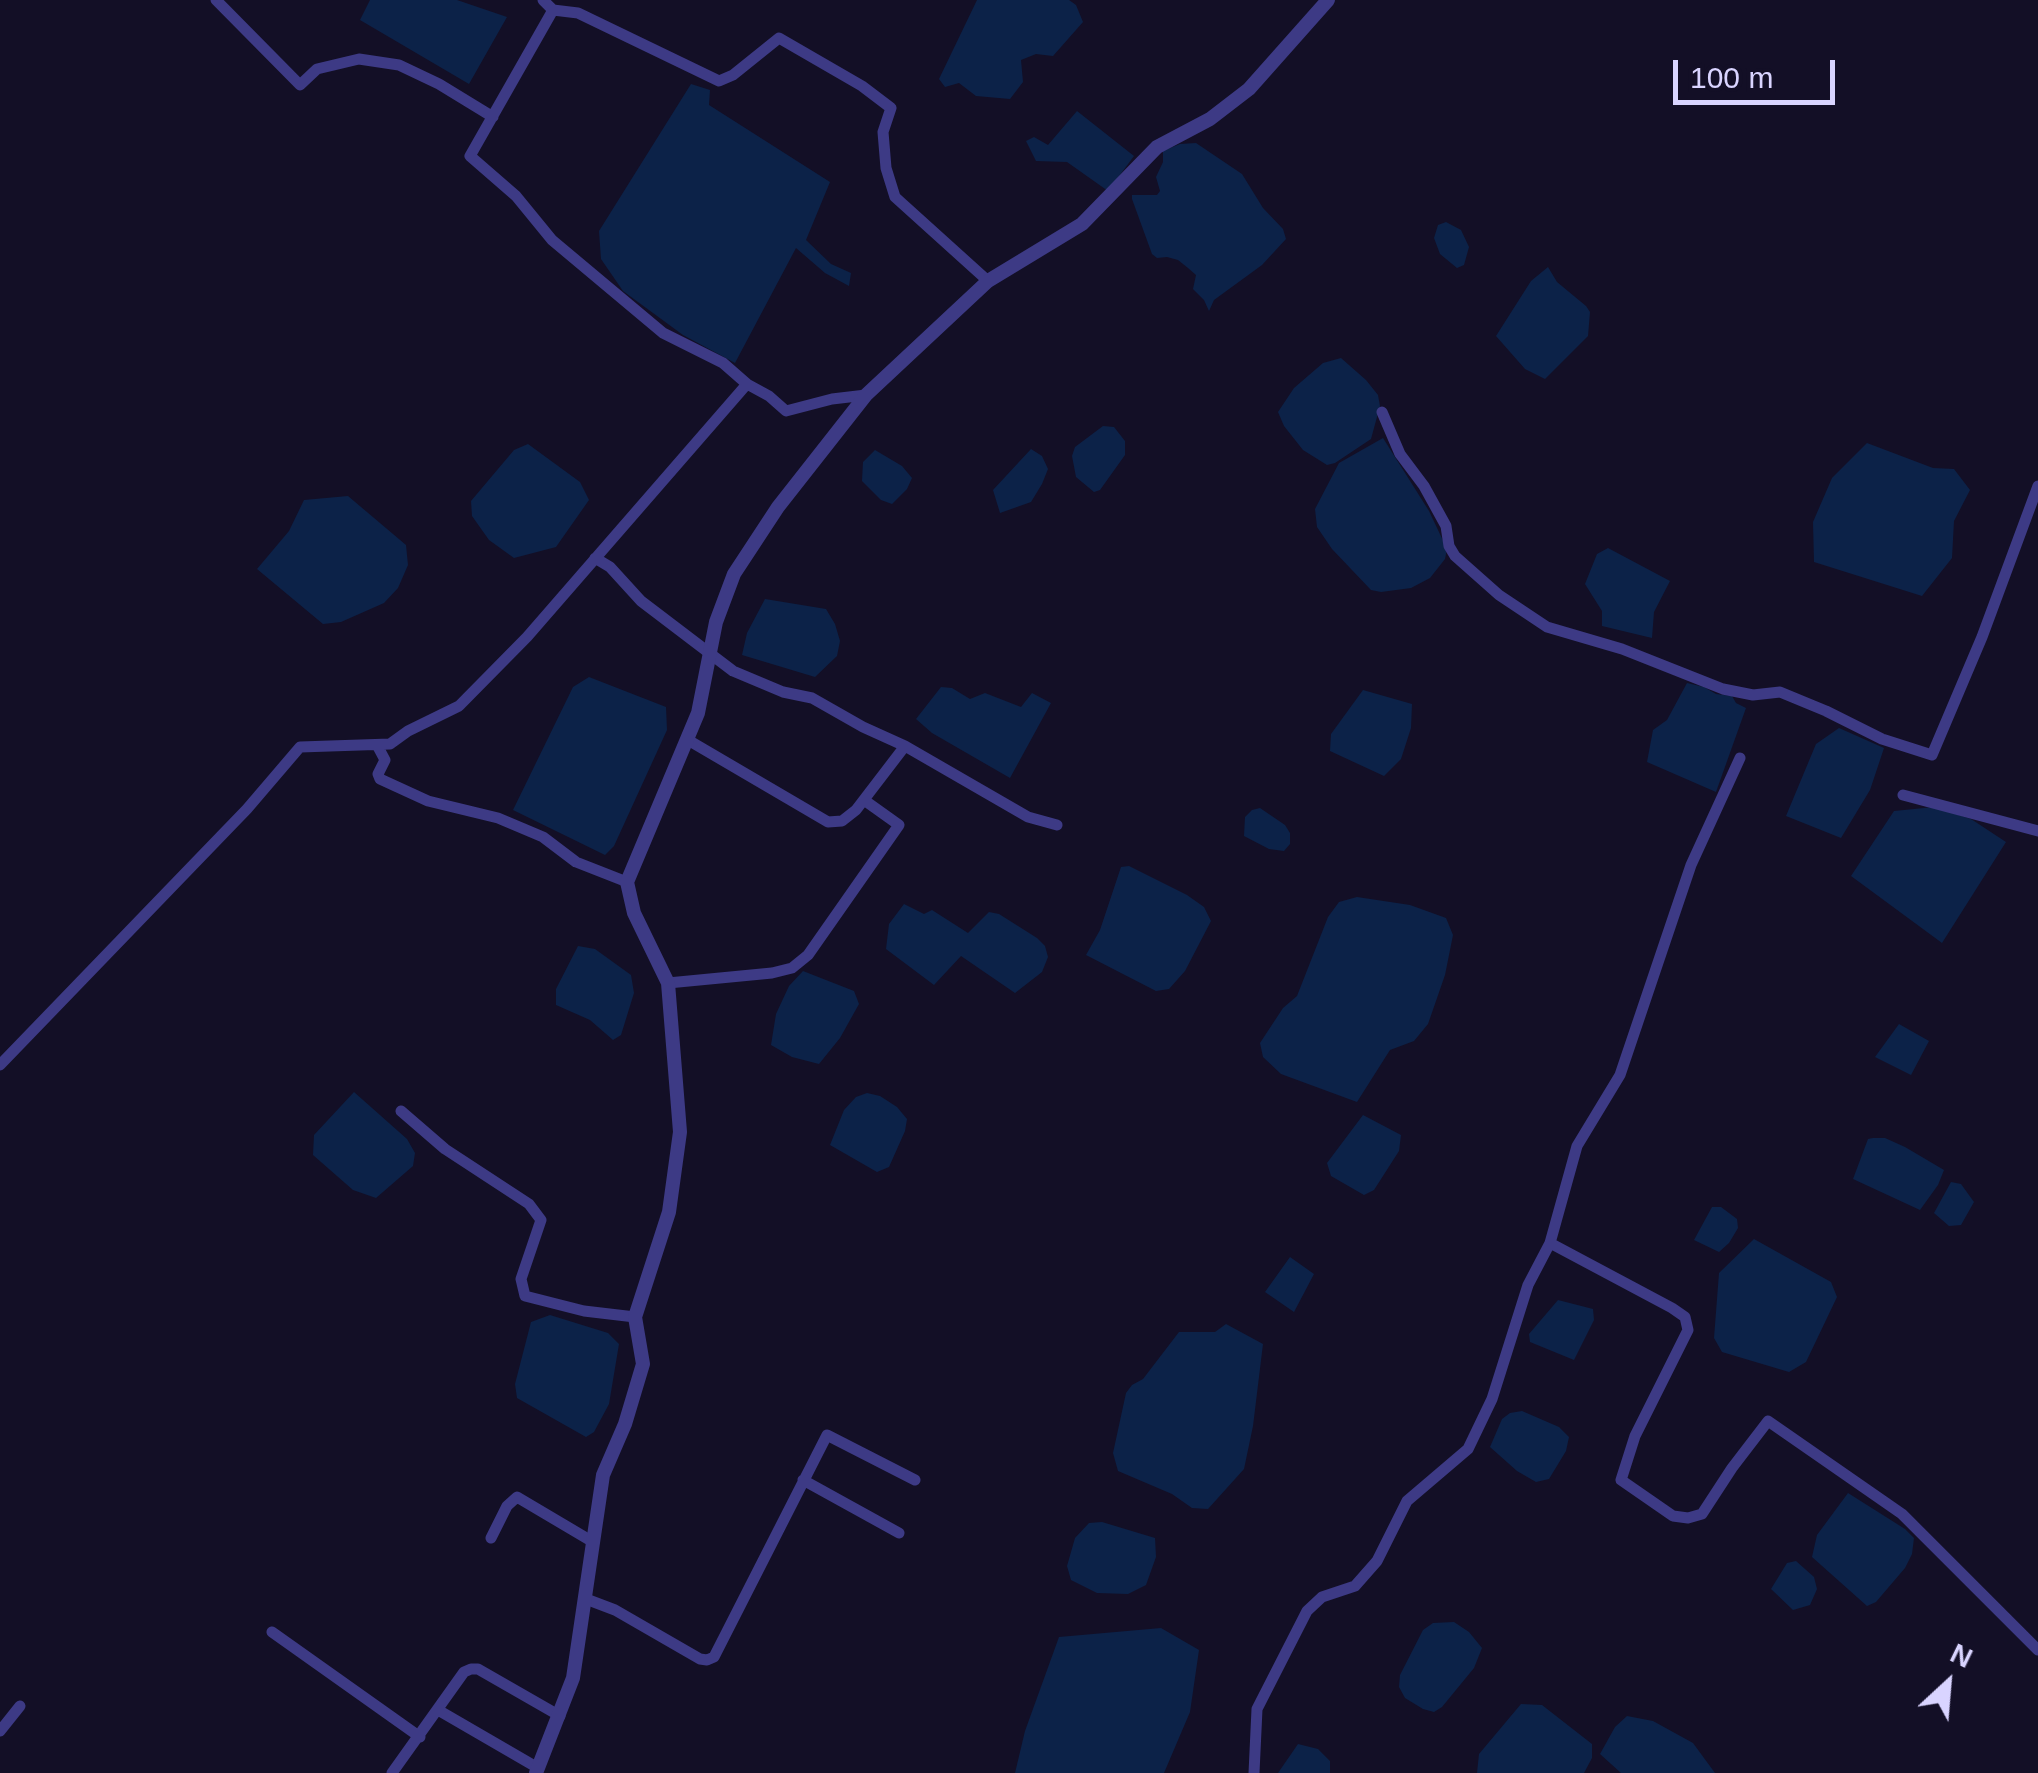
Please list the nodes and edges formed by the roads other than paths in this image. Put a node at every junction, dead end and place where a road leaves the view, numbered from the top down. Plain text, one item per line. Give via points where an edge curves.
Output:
1 (216, 0) edge
2 (542, 0) edge
3 (1328, 0) edge
4 (553, 10) junction
5 (493, 117) junction
6 (988, 281) junction
7 (747, 384) junction
8 (866, 395) junction
9 (1382, 412) dead end
10 (2038, 486) edge
11 (595, 558) junction
12 (711, 655) junction
13 (688, 740) junction
14 (377, 745) junction
15 (906, 746) junction
16 (1740, 758) dead end
17 (1904, 796) dead end
18 (864, 800) junction
19 (1056, 826) dead end
20 (2038, 831) edge
21 (628, 882) junction
22 (668, 982) junction
23 (0, 1066) edge
24 (400, 1111) dead end
25 (1550, 1242) junction
26 (635, 1316) junction
27 (803, 1480) junction
28 (915, 1480) dead end
29 (898, 1533) dead end
30 (491, 1538) dead end
31 (592, 1542) junction
32 (586, 1598) junction
33 (272, 1632) dead end
34 (2038, 1650) edge
35 (20, 1706) dead end
36 (438, 1710) junction
37 (560, 1716) junction
38 (0, 1732) edge
39 (420, 1737) junction
40 (537, 1770) edge
41 (392, 1773) edge
42 (1254, 1773) edge

1 - 5 street via 300,84 317,69 359,59 399,65
2 - 4 street
3 - 6 street via 1249,89 1157,147 1082,224
4 - 5 street
4 - 6 street via 578,14 719,81 778,38 862,86 891,108 884,132 895,197
5 - 7 street via 470,156 483,170 516,196 552,240 663,333 723,363
6 - 8 street
7 - 8 street via 786,412
7 - 11 street
8 - 12 street via 734,574
9 - 10 street via 1446,526 1454,556 1548,627 1724,689 1780,692 1932,755
11 - 12 street
11 - 14 street via 459,706
12 - 13 street
12 - 15 street via 732,671 812,698
13 - 18 street via 828,822 842,822
13 - 21 street
14 - 21 street via 385,760 380,779 498,818 543,837 576,862
14 - 23 street via 300,747
15 - 18 street
15 - 19 street
16 - 25 street via 1690,865 1620,1076 1577,1146
17 - 20 street
18 - 22 street via 899,825 808,955 772,973
21 - 22 street via 634,913
22 - 26 street via 680,1132 669,1212
24 - 26 street via 530,1204 542,1220 520,1279 525,1296
25 - 34 street via 1672,1308 1688,1330 1635,1436 1621,1480 1673,1516 1702,1514 1768,1420 1902,1514
25 - 42 street via 1468,1450 1406,1501 1377,1561 1355,1586 1322,1596 1307,1610 1257,1710
26 - 31 street via 643,1364 603,1475
27 - 28 street via 827,1435
27 - 29 street
27 - 32 street via 714,1657 700,1659
30 - 31 street via 517,1496
31 - 32 street
32 - 37 street
33 - 39 street
35 - 38 street
36 - 37 street via 471,1669
36 - 39 street
36 - 40 street
37 - 40 street
39 - 41 street

